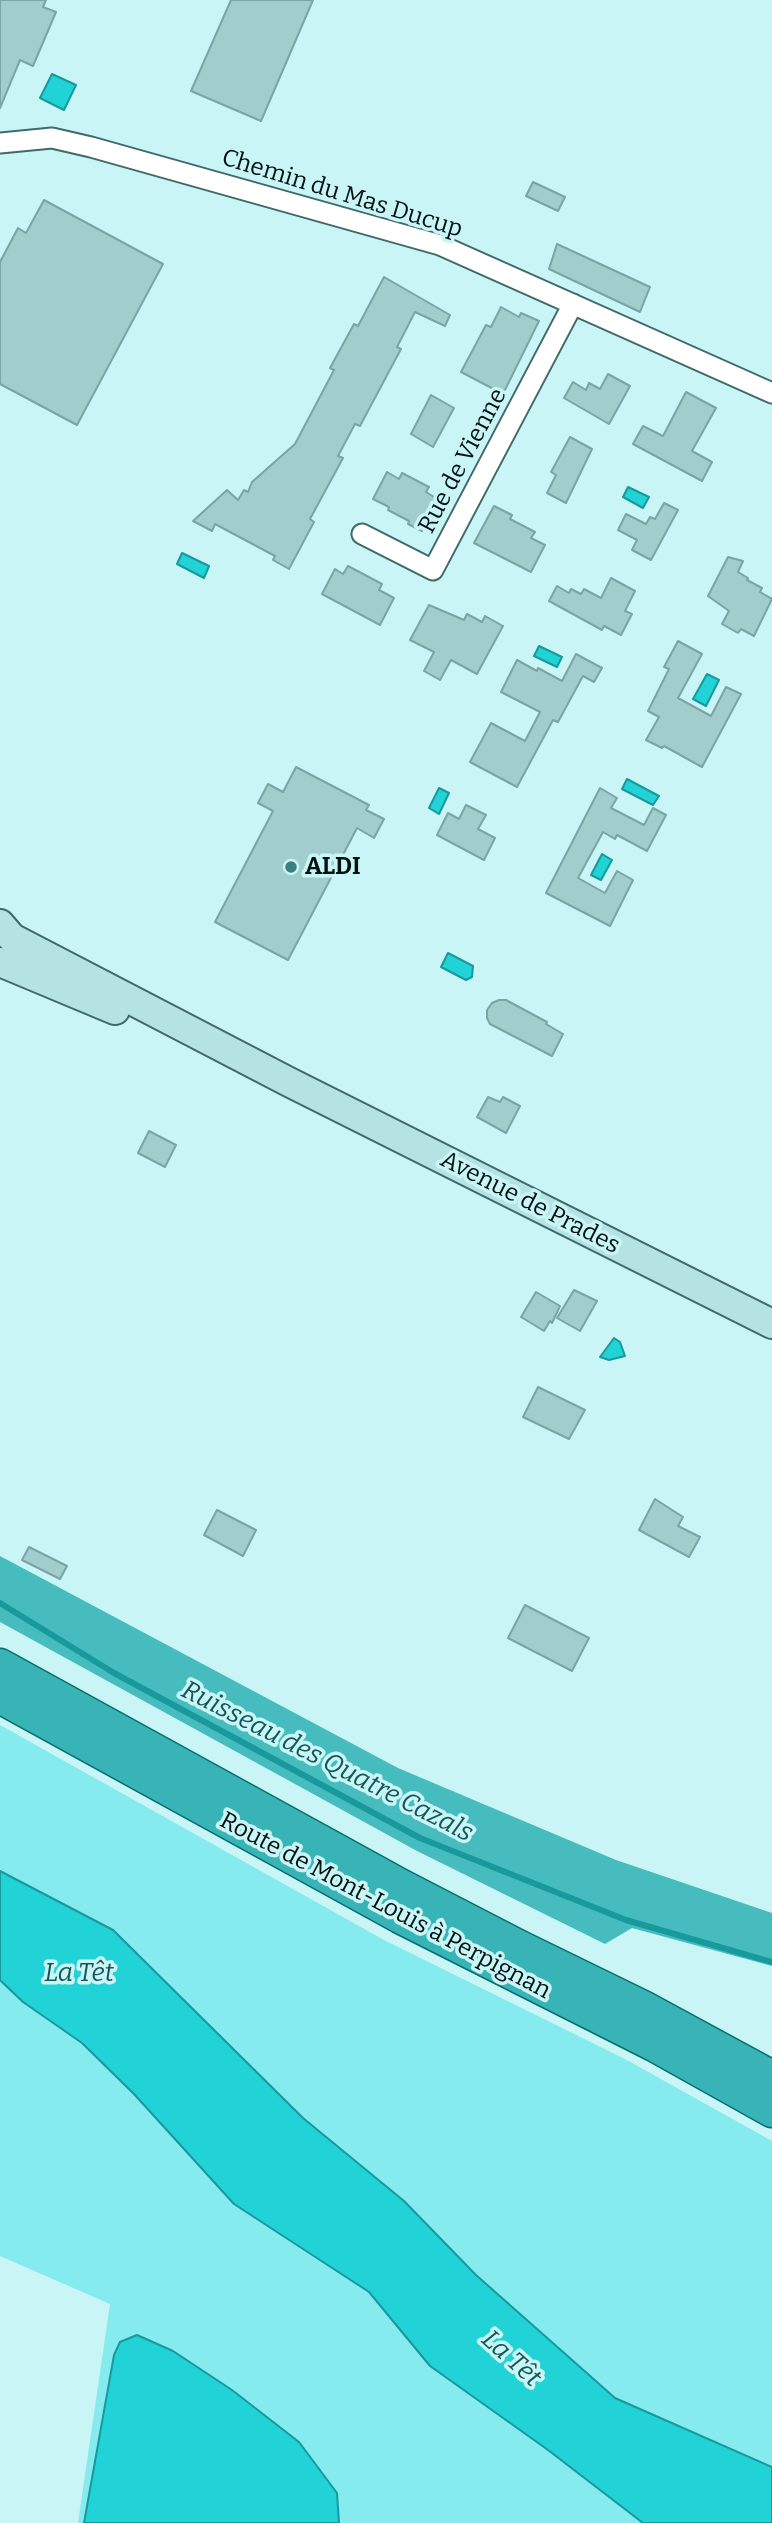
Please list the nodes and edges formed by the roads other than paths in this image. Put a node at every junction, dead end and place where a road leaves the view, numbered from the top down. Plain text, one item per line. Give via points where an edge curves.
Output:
1 (0, 143) edge
2 (573, 304) junction
3 (772, 393) edge
4 (362, 534) dead end
5 (0, 925) edge
6 (0, 962) edge
7 (289, 1082) junction
8 (772, 1324) edge
9 (0, 1664) edge
10 (0, 1697) edge
11 (772, 2077) edge
12 (772, 2111) edge

1 - 2 street, Chemin du Mas Ducup via 52,138 426,241
2 - 3 street, Chemin du Mas Ducup
2 - 4 street, Rue de Vienne via 433,570
5 - 7 main road, Avenue de Prades via 12,938
6 - 7 main road, Avenue de Prades
7 - 8 main road, Avenue de Prades
9 - 11 highway, Route de Mont-Louis à Perpignan via 402,1886
10 - 12 highway, Route de Mont-Louis à Perpignan via 400,1917 654,2045

